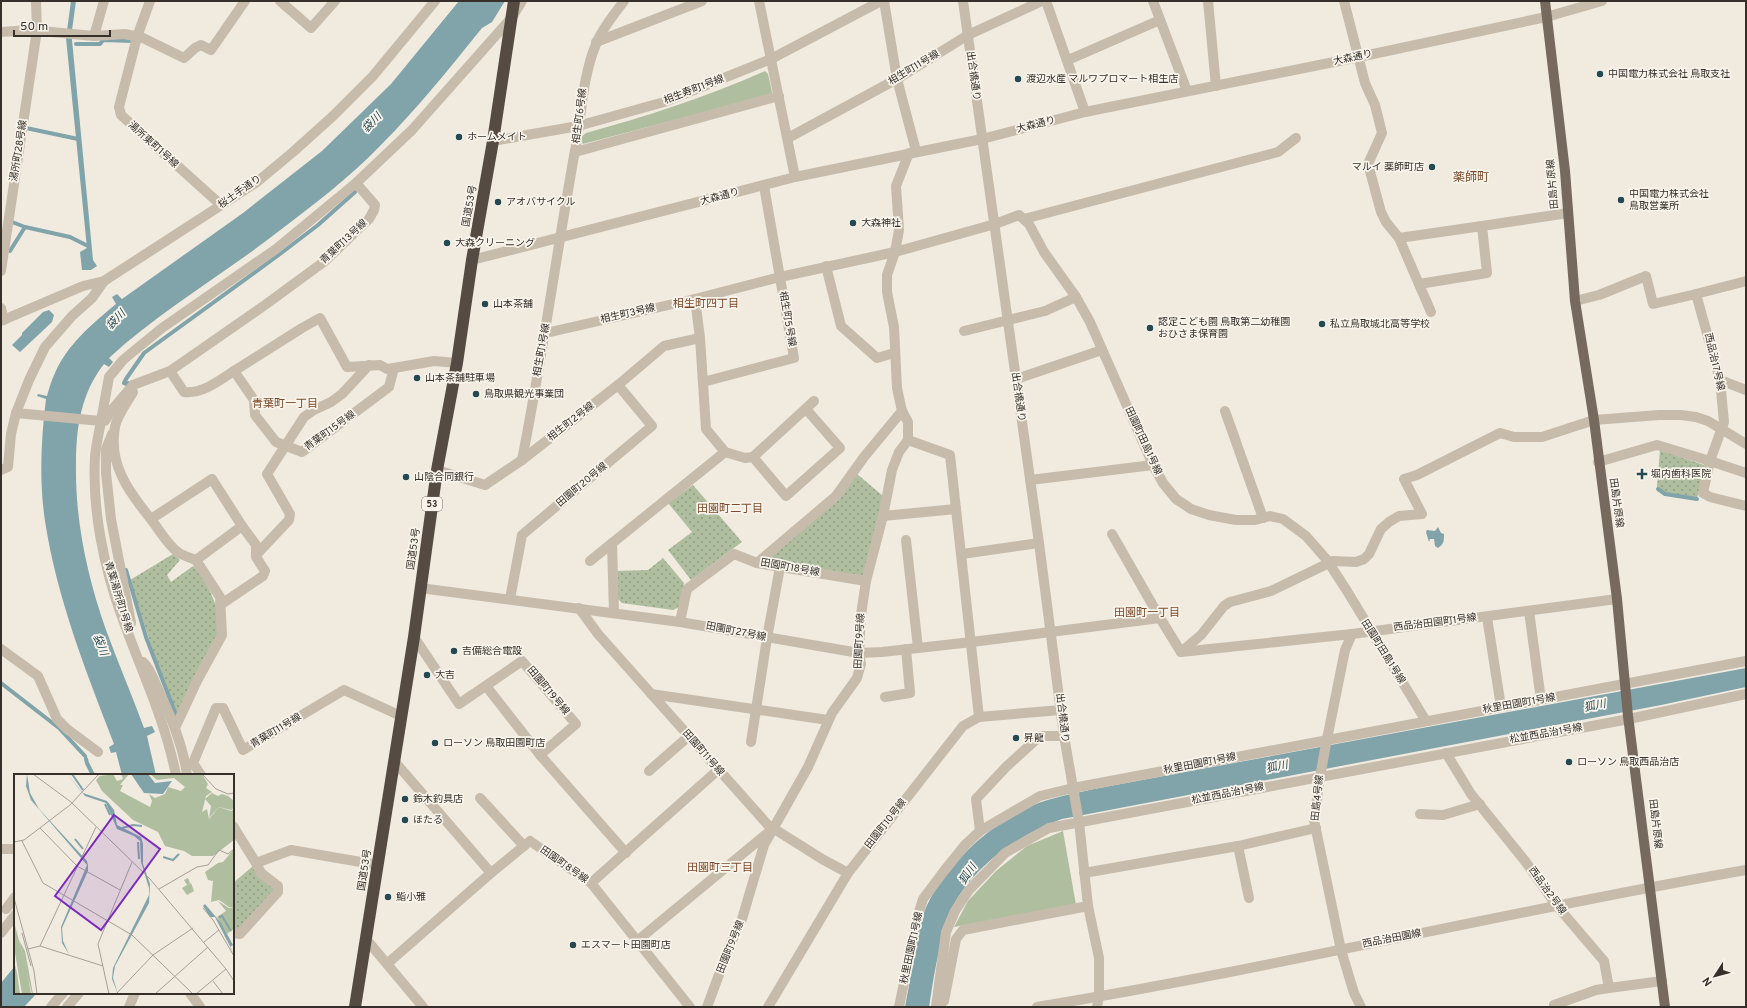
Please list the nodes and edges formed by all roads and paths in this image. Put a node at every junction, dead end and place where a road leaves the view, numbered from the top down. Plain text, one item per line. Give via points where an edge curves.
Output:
1 (36, 1) edge
2 (104, 1) edge
3 (150, 1) edge
4 (245, 1) edge
5 (280, 1) edge
6 (335, 1) edge
7 (435, 1) edge
8 (514, 1) edge
9 (522, 1) edge
10 (624, 1) edge
11 (702, 1) edge
12 (759, 1) edge
13 (882, 1) edge
14 (963, 1) edge
15 (1042, 1) edge
16 (1046, 1) edge
17 (1153, 1) edge
18 (1208, 1) edge
19 (1344, 1) edge
20 (1545, 1) edge
21 (1602, 1) edge
22 (513, 16) junction
23 (1546, 16) junction
24 (1160, 20) junction
25 (37, 30) junction
26 (1, 32) edge
27 (968, 35) junction
28 (94, 36) junction
29 (136, 37) junction
30 (596, 42) junction
31 (1360, 57) junction
32 (771, 60) junction
33 (1068, 60) junction
34 (897, 79) junction
35 (1216, 86) junction
36 (1187, 91) junction
37 (779, 96) junction
38 (1085, 112) junction
39 (578, 126) junction
40 (788, 138) junction
41 (1296, 138) dead end
42 (982, 139) junction
43 (494, 141) junction
44 (575, 152) junction
45 (912, 152) junction
46 (795, 177) junction
47 (356, 183) junction
48 (764, 186) junction
49 (221, 206) junction
50 (1568, 213) junction
51 (1024, 219) junction
52 (995, 224) junction
53 (1482, 226) junction
54 (1399, 238) junction
55 (559, 239) junction
56 (895, 252) junction
57 (472, 260) junction
58 (826, 266) junction
59 (1, 271) edge
60 (780, 277) junction
61 (104, 280) junction
62 (1746, 281) edge
63 (1419, 284) junction
64 (1696, 294) junction
65 (1076, 297) junction
66 (695, 299) junction
67 (1576, 301) junction
68 (1, 308) edge
69 (1431, 312) dead end
70 (3, 320) edge
71 (1008, 322) junction
72 (964, 331) dead end
73 (546, 333) junction
74 (700, 338) junction
75 (1102, 350) junction
76 (894, 353) junction
77 (457, 362) junction
78 (369, 365) junction
79 (394, 368) junction
80 (170, 371) junction
81 (234, 371) junction
82 (1016, 379) junction
83 (1720, 380) junction
84 (703, 382) junction
85 (138, 384) junction
86 (618, 386) junction
87 (1746, 390) edge
88 (814, 401) dead end
89 (806, 409) junction
90 (902, 411) junction
91 (1225, 411) dead end
92 (16, 413) junction
93 (1594, 420) junction
94 (97, 421) junction
95 (115, 429) junction
96 (1722, 430) junction
97 (908, 440) junction
98 (1746, 444) edge
99 (286, 446) junction
100 (725, 452) junction
101 (753, 457) junction
102 (522, 460) junction
103 (1710, 461) junction
104 (1598, 462) junction
105 (1153, 465) junction
106 (1, 470) edge
107 (437, 470) junction
108 (1746, 473) edge
109 (1030, 480) junction
110 (1746, 506) edge
111 (956, 509) junction
112 (883, 516) junction
113 (1263, 518) junction
114 (151, 519) junction
115 (242, 526) junction
116 (1112, 534) dead end
117 (906, 540) dead end
118 (612, 543) junction
119 (1039, 544) junction
120 (962, 554) junction
121 (256, 555) junction
122 (196, 560) junction
123 (590, 561) dead end
124 (757, 563) junction
125 (1328, 563) junction
126 (780, 567) junction
127 (866, 581) junction
128 (420, 588) junction
129 (510, 599) junction
130 (1617, 599) junction
131 (220, 605) junction
132 (579, 608) junction
133 (1529, 610) junction
134 (614, 613) junction
135 (1487, 616) junction
136 (1160, 618) junction
137 (680, 622) junction
138 (1373, 631) junction
139 (1051, 632) junction
140 (128, 634) junction
141 (1352, 634) junction
142 (414, 637) junction
143 (767, 638) junction
144 (972, 642) junction
145 (918, 648) junction
146 (1, 649) edge
147 (906, 649) junction
148 (1181, 652) junction
149 (859, 653) junction
150 (137, 657) junction
151 (1746, 661) edge
152 (486, 686) junction
153 (1626, 686) junction
154 (651, 694) junction
155 (1746, 694) edge
156 (885, 697) dead end
157 (1541, 700) junction
158 (1501, 707) junction
159 (756, 709) junction
160 (1061, 710) junction
161 (401, 716) junction
162 (979, 717) junction
163 (1629, 717) junction
164 (828, 720) junction
165 (1426, 721) junction
166 (175, 728) junction
167 (688, 736) junction
168 (1064, 736) junction
169 (751, 742) dead end
170 (1326, 742) junction
171 (98, 752) dead end
172 (1446, 753) junction
173 (540, 755) junction
174 (395, 762) junction
175 (718, 770) junction
176 (649, 771) dead end
177 (176, 774) edge
178 (187, 774) edge
179 (200, 774) edge
180 (1320, 775) junction
181 (1073, 790) junction
182 (480, 798) dead end
183 (1480, 804) junction
184 (1420, 814) dead end
185 (1078, 820) junction
186 (234, 828) edge
187 (1316, 828) junction
188 (773, 829) junction
189 (980, 831) junction
190 (524, 846) junction
191 (1238, 846) junction
192 (1, 849) edge
193 (14, 849) edge
194 (626, 853) junction
195 (256, 863) junction
196 (378, 864) junction
197 (1746, 870) edge
198 (491, 873) junction
199 (848, 873) junction
200 (1084, 873) junction
201 (591, 884) junction
202 (1650, 886) junction
203 (14, 898) edge
204 (1249, 898) dead end
205 (1088, 906) junction
206 (1557, 906) junction
207 (7, 909) edge
208 (14, 916) edge
209 (1, 933) edge
210 (234, 933) edge
211 (366, 939) junction
212 (637, 941) junction
213 (1341, 950) junction
214 (388, 963) junction
215 (1662, 981) junction
216 (1609, 988) junction
217 (62, 994) edge
218 (78, 994) edge
219 (135, 994) edge
220 (191, 994) edge
221 (1098, 1002) edge
222 (52, 1007) edge
223 (67, 1007) edge
224 (130, 1007) edge
225 (200, 1007) edge
226 (355, 1007) edge
227 (423, 1007) edge
228 (690, 1007) edge
229 (707, 1007) edge
230 (768, 1007) edge
231 (899, 1007) edge
232 (937, 1007) edge
233 (1037, 1007) edge
234 (1361, 1007) edge
235 (1554, 1007) edge
236 (1665, 1007) edge

1 - 25 street, 湯所町28号線
2 - 28 street
3 - 29 street, 湯所東町1号線
4 - 29 street via 211,50 201,45 184,58
5 - 6 street via 311,28
7 - 49 street, 桜土手通り via 372,76 333,116 257,182
8 - 22 highway, 国道53号 / 53
9 - 22 street
10 - 30 street, 相生町6号線
11 - 30 street
12 - 32 street
13 - 32 street, 相生寿町1号線
13 - 34 street
14 - 27 street, 出合橋通り
15 - 27 street, 相生町11号線
16 - 33 street
17 - 24 street
18 - 35 street
19 - 31 street
20 - 23 main road, 田島片原線
21 - 23 street, 大森通り
22 - 43 highway, 国道53号 / 53
22 - 47 street via 412,130
23 - 31 street, 大森通り
23 - 50 main road, 田島片原線
24 - 33 street
24 - 36 street
25 - 26 street
25 - 28 street
25 - 59 street, 湯所町28号線
27 - 34 street, 相生町11号線
27 - 42 street, 出合橋通り
28 - 29 street via 125,34
29 - 49 street, 湯所東町1号線 via 118,107 121,115
30 - 39 street, 相生町6号線 via 585,78
31 - 35 street, 大森通り
31 - 54 street via 1365,83 1376,105 1382,133 1368,164 1381,212
32 - 37 street
32 - 39 street, 相生寿町1号線 via 664,102
33 - 38 street
34 - 40 street, 相生町11号線
34 - 45 street
35 - 36 street, 大森通り
36 - 38 street, 大森通り
37 - 40 street
37 - 44 street
38 - 42 street, 大森通り
39 - 43 street, 相生寿町1号線
39 - 44 street, 相生町6号線
40 - 46 street
41 - 51 street via 1278,152
42 - 45 street, 大森通り
42 - 52 street, 出合橋通り
43 - 57 highway, 国道53号 / 53
44 - 55 street, 相生町6号線
45 - 46 street, 大森通り
45 - 56 street via 896,186 899,230
46 - 48 street, 大森通り
47 - 80 street, 青葉町13号線 via 374,205 370,219 325,261
47 - 94 street, 青葉湯所町1号線 via 276,249 162,328 123,360 109,377
48 - 55 street, 大森通り
48 - 60 street, 相生町5号線
49 - 61 street, 桜土手通り
50 - 53 street
50 - 67 main road, 田島片原線
51 - 52 street via 1019,215
51 - 65 street, 田園町田島1号線
52 - 56 street, 相生町3号線
52 - 71 street, 出合橋通り
53 - 54 street
53 - 63 street via 1487,273
54 - 63 street
55 - 57 street, 大森通り
55 - 73 street, 相生町1号線
56 - 58 street, 相生町3号線
56 - 76 street via 887,275 887,292 894,327
57 - 77 highway, 国道53号 / 53
58 - 60 street, 相生町3号線
58 - 76 street via 841,326 877,358
60 - 66 street, 相生町3号線
60 - 84 street, 相生町5号線 via 794,358
61 - 70 street, 桜土手通り via 83,286
61 - 92 street via 92,298 66,322 45,347
62 - 64 street
63 - 69 street
64 - 67 street via 1653,304 1646,276
64 - 83 street, 西品治17号線
65 - 71 street via 1045,311
65 - 75 street, 田園町田島1号線
66 - 73 street, 相生町3号線
66 - 74 street
67 - 93 main road, 田島片原線
68 - 70 street
71 - 72 street
71 - 82 street, 出合橋通り
73 - 102 street, 相生町1号線
74 - 84 street
74 - 86 street, 相生町2号線 via 664,346
75 - 82 street
75 - 105 street, 田園町田島1号線
76 - 90 street
77 - 79 street via 434,361
77 - 107 highway, 国道53号 / 53
78 - 79 street
78 - 81 street via 347,367 320,318
78 - 99 street via 342,394 304,417
79 - 99 street, 青葉町15号線 via 389,387 302,452
80 - 81 street via 184,392 193,393
80 - 85 street, 青葉町13号線
81 - 99 street, 青葉町15号線 via 254,400 255,415 276,442
82 - 109 street, 出合橋通り
83 - 87 street
83 - 96 street, 西品治17号線 via 1724,422
84 - 100 street via 706,429
85 - 94 street, 青葉町13号線 via 133,386 105,421
85 - 95 street
86 - 102 street, 相生町2号線
86 - 129 street, 田園町20号線 via 652,426 522,535
88 - 89 street
89 - 101 street
89 - 101 street via 840,448 786,496
90 - 97 street via 908,422
90 - 124 street via 836,496
91 - 113 street
92 - 94 street
92 - 106 street via 8,467
93 - 96 street via 1681,415 1708,421
93 - 104 main road, 田島片原線
93 - 125 street via 1542,438 1514,437 1500,433 1417,475 1404,479 1422,514 1399,516 1389,522 1364,559 1356,562
94 - 140 street, 青葉湯所町1号線 via 97,509 109,572
95 - 114 street via 114,449 119,472
95 - 140 street via 106,449 106,473 111,519 131,623
96 - 98 street
96 - 103 street, 西品治17号線
97 - 111 street via 950,455
97 - 112 street, 田園町9号線 via 899,452 892,470
99 - 121 street via 267,474 290,514 289,520
100 - 101 street via 745,458
100 - 118 street
102 - 107 street, 相生町2号線 via 485,485
103 - 104 street via 1657,445
103 - 108 street
103 - 110 street, 西品治17号線 via 1703,493
104 - 130 main road, 田島片原線
105 - 109 street
105 - 113 street, 田園町田島1号線 via 1163,484 1191,509 1236,520
107 - 128 highway, 国道53号 / 53
109 - 119 street, 出合橋通り
111 - 112 street
111 - 120 street
112 - 127 street, 田園町9号線
113 - 125 street, 田園町田島1号線 via 1270,516 1284,519 1295,526
114 - 115 street via 212,479
114 - 122 street via 178,552
115 - 121 street via 256,545
115 - 122 street
116 - 136 street
117 - 145 street
118 - 123 street
118 - 134 street
119 - 120 street
119 - 139 street, 出合橋通り
120 - 144 street
121 - 131 street via 265,570 263,576
122 - 131 street via 220,597
124 - 126 street, 田園町18号線
124 - 137 street, 田園町18号線 via 734,554 687,589
125 - 138 street, 田園町田島1号線 via 1359,614
125 - 148 street via 1271,591 1230,602 1201,635
126 - 127 street, 田園町18号線
126 - 143 street
127 - 149 street, 田園町9号線
128 - 129 street, 田園町27号線
128 - 142 highway, 国道53号 / 53
129 - 132 street, 田園町27号線
130 - 133 street, 西品治田園町1号線
130 - 153 main road, 田島片原線
131 - 166 street via 222,635
132 - 134 street, 田園町27号線
132 - 154 street, 田園町11号線 via 598,634
133 - 135 street, 西品治田園町1号線
133 - 157 street
134 - 137 street, 田園町27号線
135 - 138 street, 西品治田園町1号線
135 - 158 street
136 - 139 street, 田園町27号線
136 - 148 street
137 - 143 street, 田園町27号線
138 - 141 street, 西品治田園町1号線
138 - 165 street, 田園町田島1号線
139 - 144 street, 田園町27号線
139 - 160 street, 出合橋通り
140 - 150 street, 青葉湯所町1号線
141 - 148 street, 西品治田園町1号線
141 - 170 street, 田島4号線 via 1345,650
142 - 152 street, 田園町19号線 via 459,704
142 - 161 highway, 国道53号 / 53
143 - 149 street, 田園町27号線
143 - 159 street
144 - 145 street, 田園町27号線
144 - 162 street
145 - 147 street, 田園町27号線
146 - 171 street via 38,676 57,719
147 - 149 street, 田園町27号線
147 - 156 street via 910,693
149 - 164 street, 田園町9号線 via 857,678
150 - 166 street via 147,665
150 - 177 street, 青葉湯所町1号線 via 164,728
151 - 153 street, 秋里田園町1号線
152 - 173 street
152 - 173 street, 田園町19号線 via 522,661 576,724
153 - 157 street, 秋里田園町1号線
153 - 163 main road, 田島片原線
154 - 159 street
154 - 167 street, 田園町11号線
155 - 163 street, 松並西品治1号線
157 - 158 street, 秋里田園町1号線
158 - 165 street, 秋里田園町1号線
159 - 164 street
159 - 169 street
160 - 162 street
160 - 168 street, 出合橋通り
161 - 174 highway, 国道53号 / 53
161 - 179 street, 青葉町11号線 via 344,690 243,750 223,708 216,708 193,763
162 - 199 street, 田園町10号線 via 963,726
163 - 172 street, 松並西品治1号線
163 - 202 main road, 田島片原線
164 - 188 street, 田園町9号線 via 808,767
165 - 170 street, 秋里田園町1号線
166 - 178 street
167 - 175 street, 田園町11号線
167 - 176 street
168 - 181 street, 出合橋通り
168 - 189 street via 1040,736 976,799
170 - 180 street, 田島4号線
170 - 181 street, 秋里田園町1号線
172 - 180 street, 松並西品治1号線
172 - 183 street, 西品治2号線
173 - 194 street
174 - 196 highway, 国道53号 / 53
174 - 198 street
175 - 188 street, 田園町11号線
175 - 194 street
180 - 185 street, 松並西品治1号線
180 - 187 street, 田島4号線 via 1314,820
181 - 185 street, 出合橋通り
181 - 189 street, 秋里田園町1号線 via 1040,796
182 - 190 street
183 - 184 street via 1443,815
183 - 206 street, 西品治2号線
185 - 200 street
185 - 232 street, 松並西品治1号線 via 1049,828 1005,853 969,890 955,911 946,932
186 - 195 street
187 - 191 street
187 - 213 street, 田島4号線
188 - 199 street, 田園町11号線
188 - 212 street
188 - 229 street, 田園町9号線 via 764,846 742,919
189 - 231 street, 秋里田園町1号線 via 965,845 923,899 913,931
190 - 198 street
190 - 201 street, 田園町8号線 via 530,841
191 - 200 street
191 - 204 street
192 - 193 street
194 - 201 street
195 - 196 street via 291,850
195 - 210 street via 261,873 278,886 278,892 240,934
196 - 211 highway, 国道53号 / 53
197 - 202 street, 西品治田園線
198 - 214 street
199 - 230 street, 田園町10号線
200 - 205 street
201 - 212 street, 田園町8号線
202 - 206 street, 西品治田園線
202 - 215 main road, 田島片原線
203 - 207 street
205 - 221 street via 1099,958
205 - 232 street via 963,930 956,939 944,1001
206 - 213 street, 西品治田園線
206 - 216 street, 西品治2号線 via 1604,960
208 - 209 street
211 - 214 street
211 - 226 highway, 国道53号 / 53
212 - 228 street, 田園町8号線
213 - 221 street, 西品治田園線
213 - 234 street, 田島4号線 via 1354,994
214 - 227 street
215 - 216 street
215 - 236 main road, 田島片原線
216 - 235 street via 1596,990
217 - 222 street
218 - 223 street
219 - 224 street
220 - 225 street
221 - 233 street, 西品治田園線

